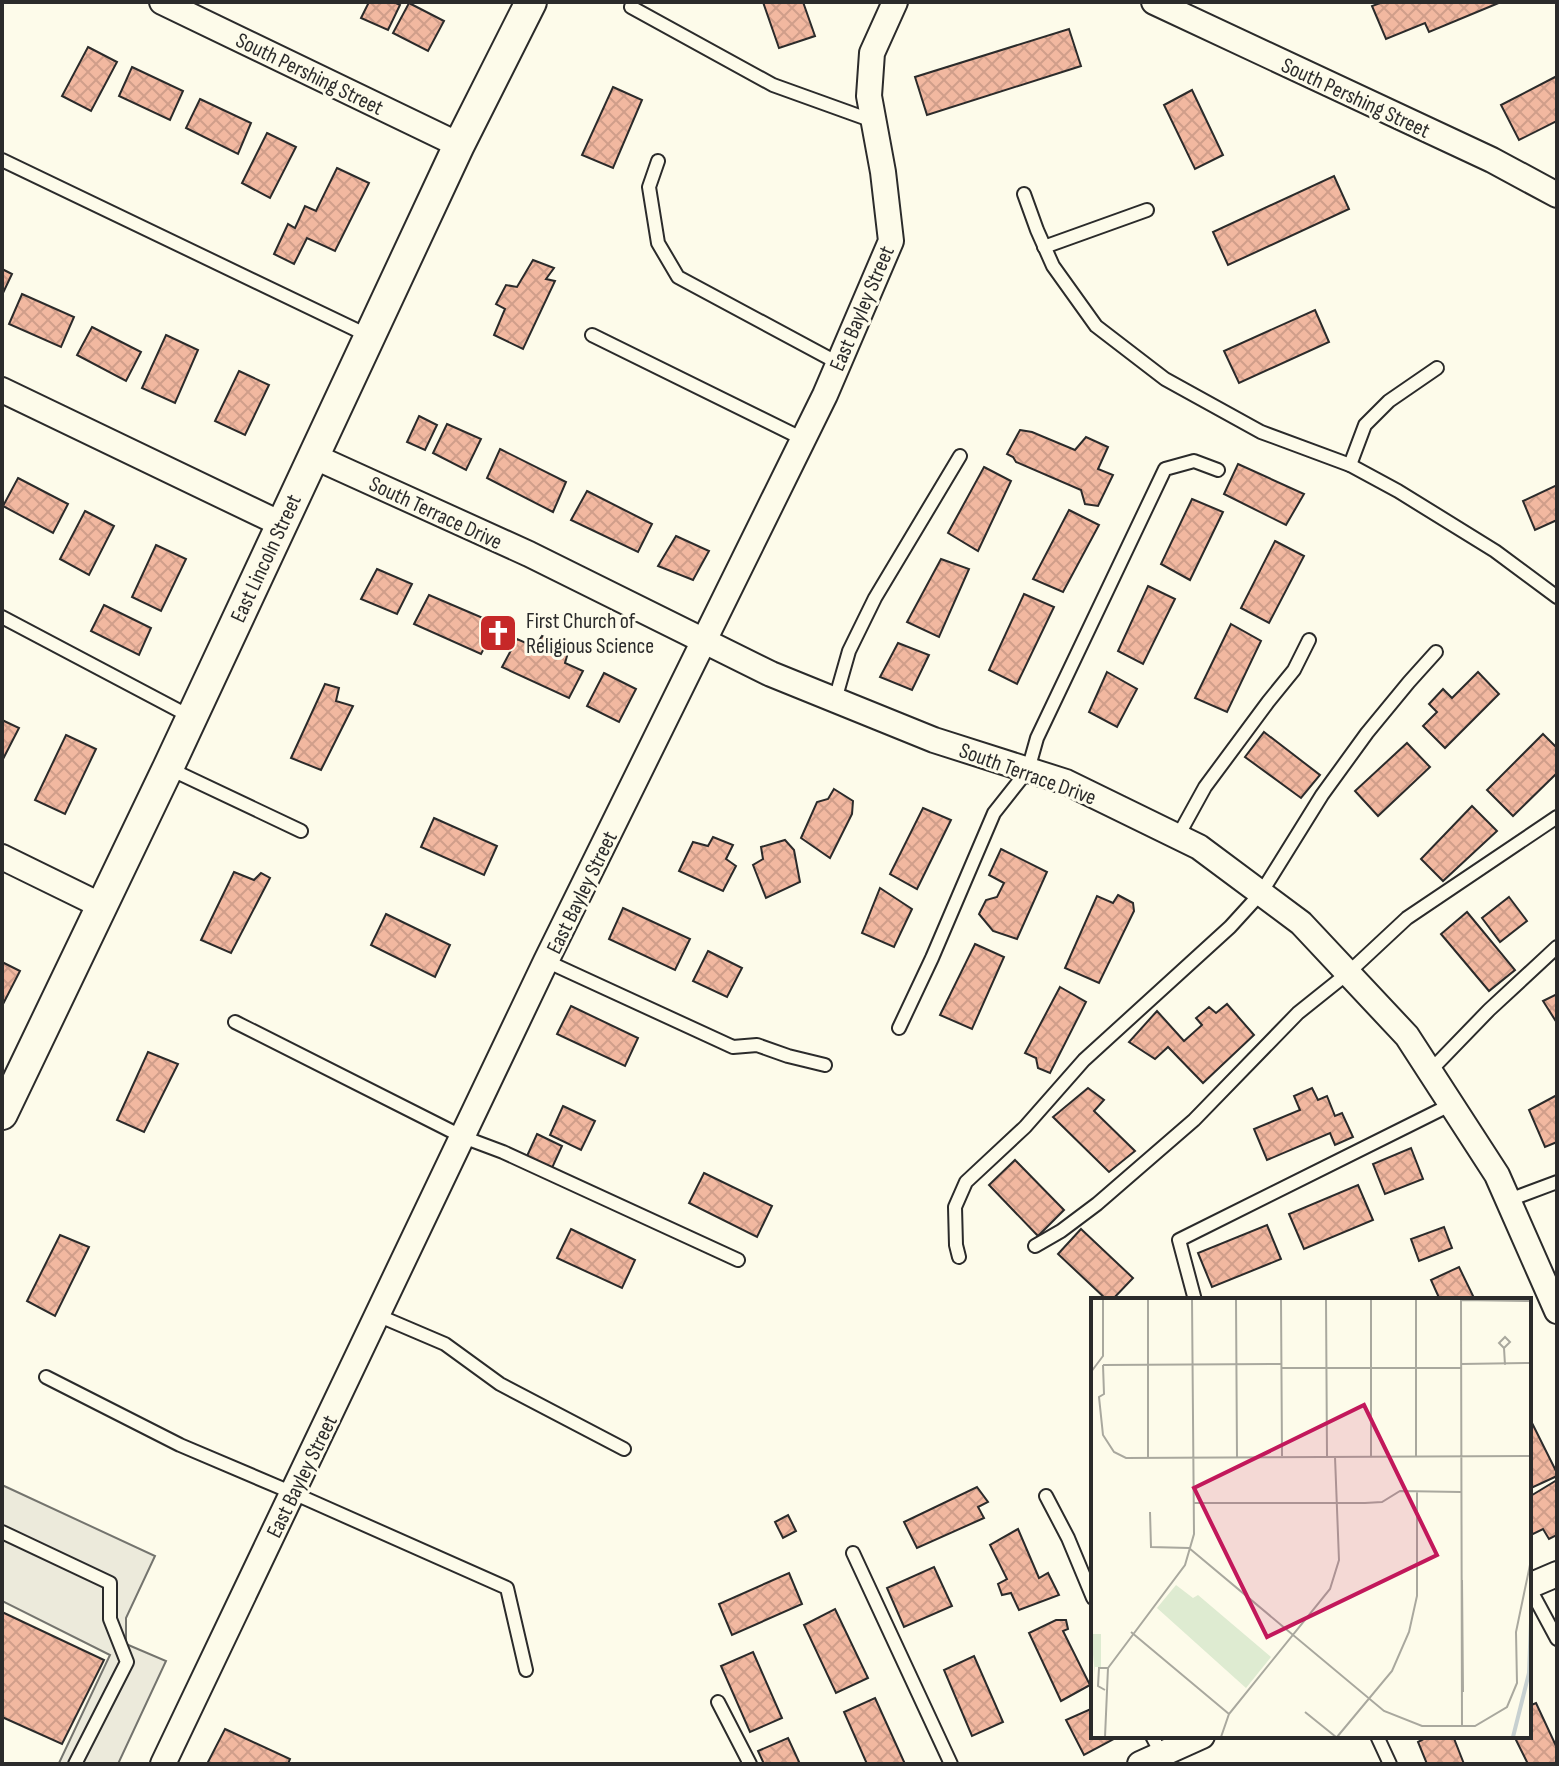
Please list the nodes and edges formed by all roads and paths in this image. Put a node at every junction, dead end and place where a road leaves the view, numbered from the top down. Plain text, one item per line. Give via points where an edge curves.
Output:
1 (162, 2) edge
2 (531, 2) edge
3 (895, 2) edge
4 (1154, 2) edge
5 (631, 7) dead end
6 (873, 121) junction
7 (459, 145) junction
8 (2, 160) edge
9 (658, 161) dead end
10 (1024, 194) dead end
11 (1557, 195) edge
12 (1147, 210) dead end
13 (1044, 247) junction
14 (592, 335) dead end
15 (369, 336) junction
16 (838, 363) junction
17 (1437, 368) dead end
18 (2, 390) edge
19 (803, 439) junction
20 (313, 456) junction
21 (960, 456) dead end
22 (1350, 465) junction
23 (1218, 470) dead end
24 (281, 524) junction
25 (1557, 597) edge
26 (2, 617) edge
27 (1309, 640) dead end
28 (705, 641) junction
29 (1436, 652) dead end
30 (835, 700) junction
31 (191, 717) junction
32 (168, 768) junction
33 (1028, 770) junction
34 (1557, 817) edge
35 (301, 831) dead end
36 (1178, 836) junction
37 (2, 857) edge
38 (1261, 893) junction
39 (102, 906) junction
40 (1557, 947) edge
41 (546, 961) junction
42 (1348, 973) junction
43 (235, 1022) dead end
44 (899, 1028) dead end
45 (825, 1065) dead end
46 (1430, 1071) junction
47 (1452, 1104) junction
48 (4, 1105) edge
49 (463, 1137) junction
50 (1557, 1182) edge
51 (1509, 1200) junction
52 (1035, 1246) dead end
53 (959, 1257) dead end
54 (738, 1260) dead end
55 (1194, 1298) edge
56 (1557, 1311) edge
57 (377, 1315) junction
58 (46, 1377) dead end
59 (624, 1449) dead end
60 (293, 1493) junction
61 (1046, 1496) dead end
62 (2, 1532) edge
63 (853, 1553) dead end
64 (1557, 1574) edge
65 (1531, 1586) edge
66 (1531, 1591) edge
67 (1091, 1593) edge
68 (1557, 1639) edge
69 (526, 1670) dead end
70 (718, 1702) dead end
71 (1196, 1738) edge
72 (1378, 1738) edge
73 (1151, 1752) edge
74 (75, 1764) edge
75 (163, 1764) edge
76 (750, 1764) edge
77 (951, 1764) edge
78 (1390, 1764) edge

1 - 7 street, South Pershing Street
2 - 7 street, East Lincoln Street
3 - 6 street, East Bayley Street via 872,53
4 - 11 street, South Pershing Street
5 - 6 lane via 773,85
6 - 16 street, East Bayley Street via 891,241
7 - 15 street, East Lincoln Street
8 - 15 lane
9 - 16 lane via 649,187 658,243 678,277
10 - 13 lane
12 - 13 lane
13 - 22 lane via 1096,326 1165,379 1261,432
14 - 19 lane
15 - 20 street, East Lincoln Street
16 - 19 street, East Bayley Street
17 - 22 lane via 1365,425
18 - 24 street
19 - 28 street, East Bayley Street
20 - 24 street, East Lincoln Street
20 - 28 street, South Terrace Drive
21 - 30 lane via 875,598 849,651
22 - 25 lane via 1495,551
23 - 33 lane via 1194,461 1165,469 1037,738
24 - 31 street, East Lincoln Street
26 - 31 lane
27 - 36 lane via 1294,670 1205,787
28 - 30 street, South Terrace Drive
28 - 41 street, East Bayley Street
29 - 38 lane via 1331,783
30 - 33 street, South Terrace Drive
31 - 32 street, East Lincoln Street
32 - 35 lane
32 - 39 street, East Lincoln Street
33 - 36 street, South Terrace Drive via 1066,782
33 - 44 lane via 994,813
34 - 42 lane via 1407,918
36 - 38 street, South Terrace Drive
37 - 39 street
38 - 42 street, South Terrace Drive via 1301,923
38 - 53 lane via 1084,1060 1025,1127 966,1182 955,1207
39 - 48 street, East Lincoln Street
40 - 46 lane
41 - 45 lane via 733,1047 757,1045
41 - 49 street, East Bayley Street
42 - 46 street, South Terrace Drive via 1407,1036
42 - 52 lane via 1298,1013 1194,1120 1097,1204
43 - 49 lane
46 - 47 street, South Terrace Drive
47 - 51 street, South Terrace Drive
47 - 55 lane via 1179,1240
49 - 54 lane
49 - 57 street, East Bayley Street
50 - 51 lane
51 - 56 street, South Terrace Drive
57 - 59 lane via 445,1344 500,1384
57 - 60 street, East Bayley Street
58 - 60 lane via 180,1445
60 - 69 lane via 507,1588
60 - 75 street, East Bayley Street
61 - 67 lane
62 - 74 lane via 110,1583 110,1619 127,1662
63 - 77 lane
64 - 65 street
66 - 68 lane
70 - 76 lane
71 - 73 street
72 - 78 lane

